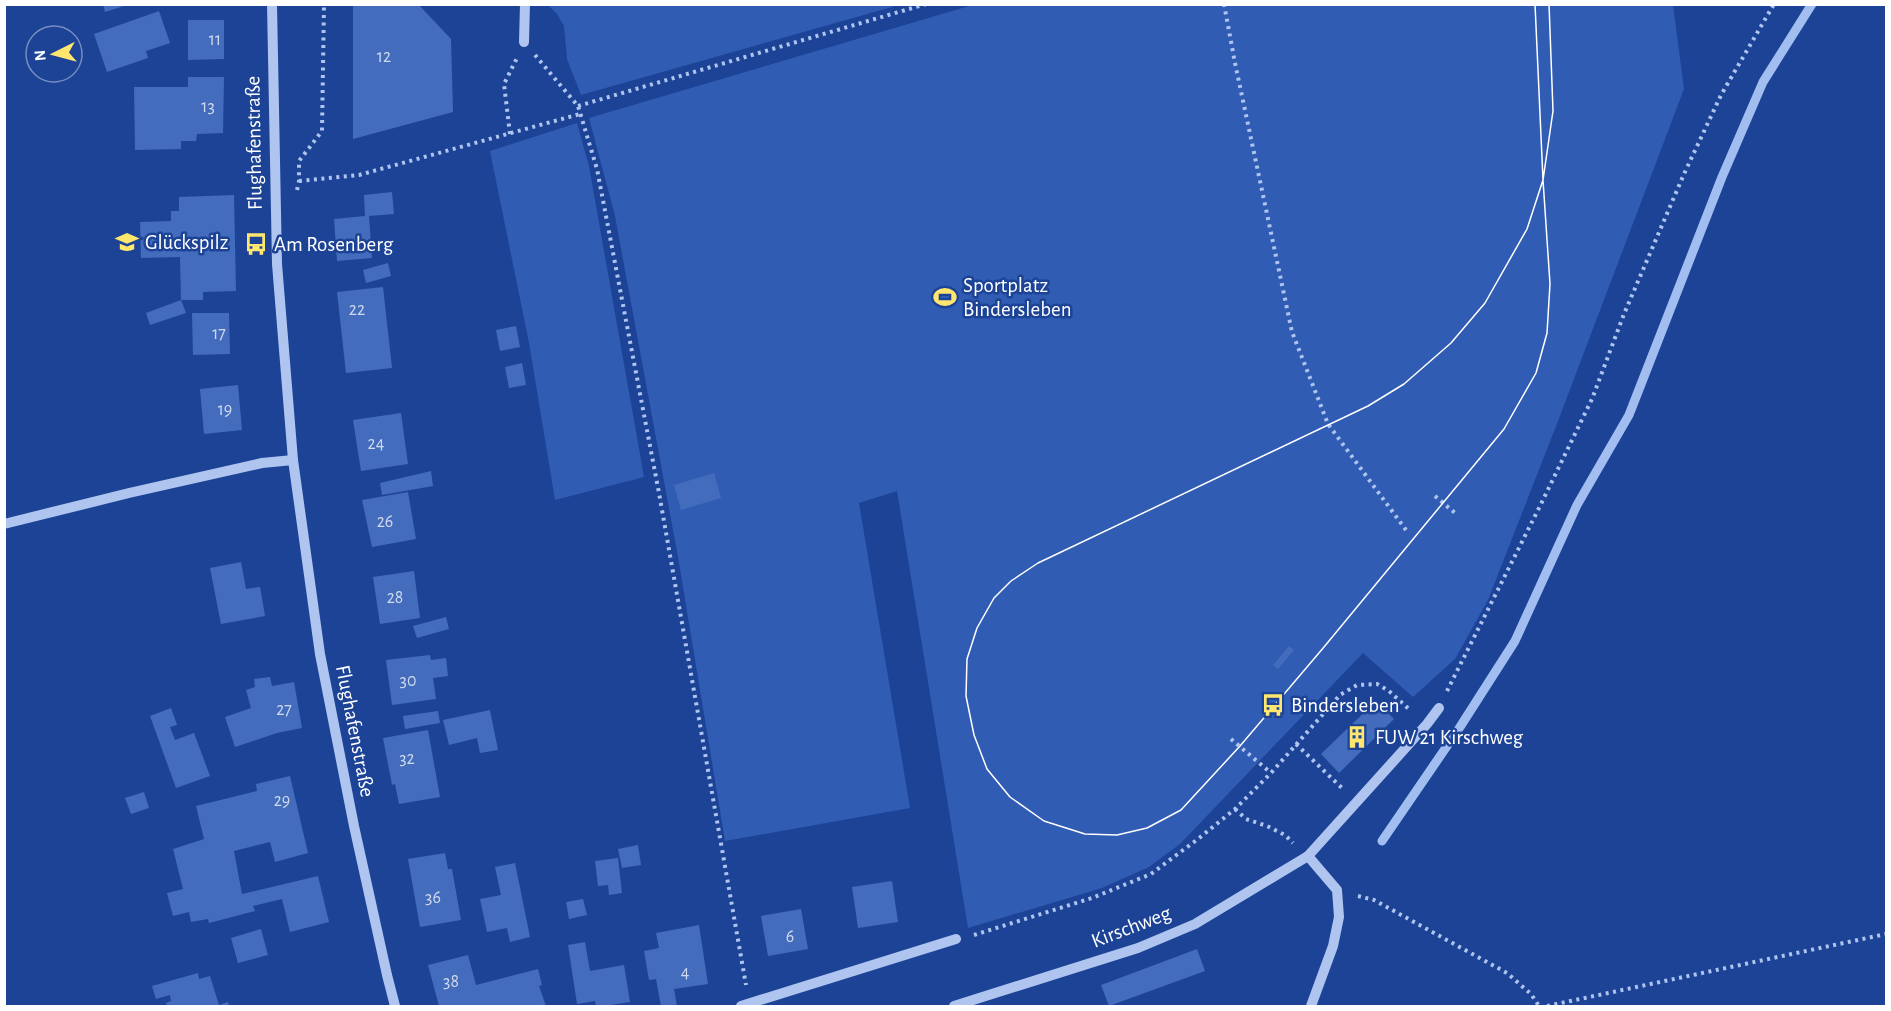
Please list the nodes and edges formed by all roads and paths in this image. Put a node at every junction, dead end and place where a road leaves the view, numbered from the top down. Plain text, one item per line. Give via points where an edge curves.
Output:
1 (272, 4) edge
2 (324, 4) edge
3 (525, 4) edge
4 (926, 4) edge
5 (1224, 4) edge
6 (1774, 4) edge
7 (524, 42) junction
8 (578, 106) junction
9 (580, 114) junction
10 (510, 134) junction
11 (299, 181) junction
12 (275, 202) junction
13 (293, 460) junction
14 (1436, 496) dead end
15 (1455, 513) dead end
16 (4, 524) edge
17 (1406, 530) dead end
18 (1439, 708) joint
19 (1427, 724) junction
20 (1231, 739) dead end
21 (1296, 744) junction
22 (1271, 772) junction
23 (1357, 802) junction
24 (1235, 809) junction
25 (1308, 856) junction
26 (1337, 890) junction
27 (1887, 934) edge
28 (956, 939) joint
29 (745, 1005) edge
30 (395, 1006) edge
31 (954, 1006) edge
32 (1311, 1006) edge
33 (1539, 1006) edge
34 (1547, 1006) edge

1 - 12 street, Flughafenstraße
2 - 11 path via 322,131 299,161
3 - 7 street
4 - 8 path
5 - 17 path via 1292,332 1328,424
6 - 18 path via 1721,95 1688,164 1592,399
7 - 8 path
7 - 10 path via 504,84
8 - 9 path
9 - 10 path
9 - 29 path via 597,169 657,481
10 - 11 path via 359,175
11 - 12 path via 296,196
12 - 13 street, Flughafenstraße
13 - 16 street via 262,462
13 - 30 street, Flughafenstraße via 320,654
14 - 15 path
18 - 19 street, Kirschweg
19 - 21 path via 1377,684 1357,685 1340,695
19 - 23 street, Kirschweg
20 - 22 path
21 - 22 path
21 - 23 path
22 - 24 path
23 - 25 street, Kirschweg
24 - 25 path via 1246,819 1285,835
24 - 28 path via 1151,874 1092,898
25 - 26 street
25 - 31 street, Kirschweg via 1195,924 1071,970
26 - 32 street via 1339,917 1333,946
26 - 33 path via 1374,900 1488,962 1507,973
27 - 34 path
28 - 29 street

